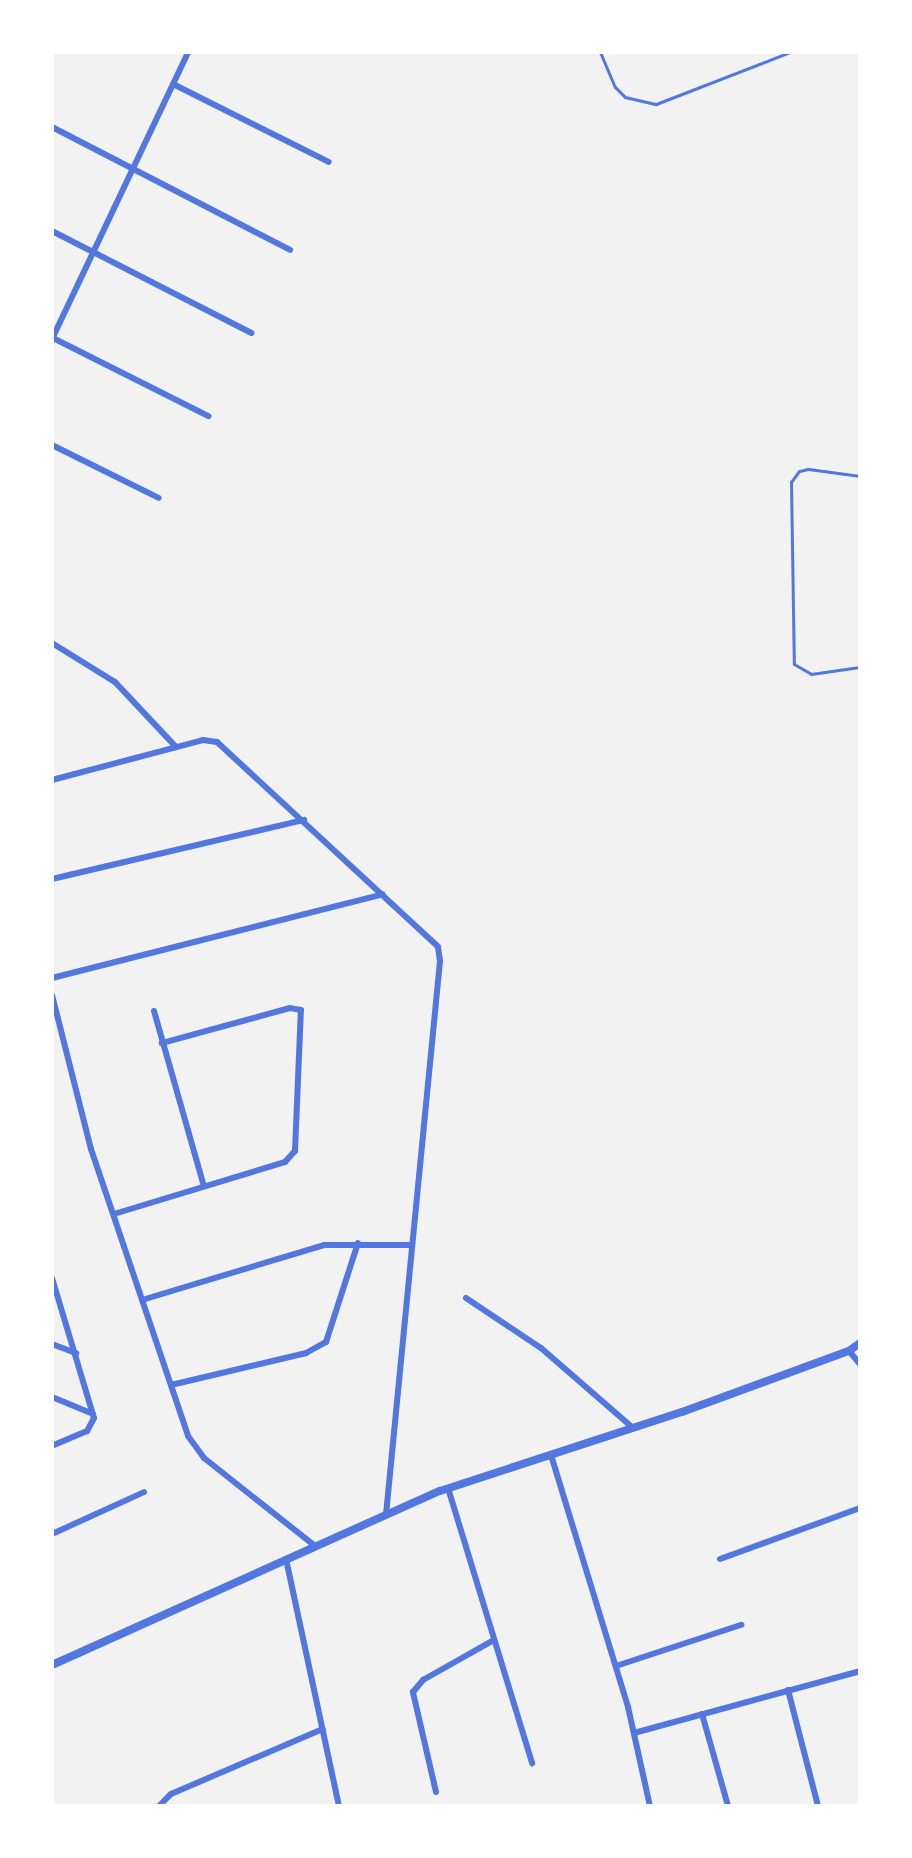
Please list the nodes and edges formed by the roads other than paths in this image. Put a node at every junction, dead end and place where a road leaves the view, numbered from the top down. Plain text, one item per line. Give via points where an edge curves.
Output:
1 (188, 52) edge
2 (600, 52) edge
3 (790, 52) edge
4 (172, 84) junction
5 (52, 127) edge
6 (329, 162) dead end
7 (133, 169) junction
8 (52, 231) edge
9 (290, 250) dead end
10 (94, 252) junction
11 (251, 333) dead end
12 (53, 335) edge
13 (208, 416) dead end
14 (52, 445) edge
15 (860, 476) edge
16 (159, 498) dead end
17 (52, 643) edge
18 (860, 667) edge
19 (176, 747) junction
20 (52, 780) edge
21 (304, 820) junction
22 (52, 879) edge
23 (383, 894) junction
24 (52, 978) edge
25 (52, 995) edge
26 (154, 1011) dead end
27 (56, 1024) edge
28 (162, 1043) junction
29 (204, 1186) junction
30 (114, 1214) junction
31 (358, 1243) junction
32 (412, 1245) junction
33 (52, 1278) edge
34 (466, 1298) dead end
35 (142, 1300) junction
36 (860, 1343) edge
37 (52, 1344) edge
38 (849, 1351) junction
39 (76, 1353) junction
40 (860, 1364) edge
41 (171, 1385) junction
42 (52, 1397) edge
43 (93, 1414) junction
44 (633, 1428) junction
45 (52, 1446) edge
46 (551, 1455) junction
47 (448, 1488) junction
48 (144, 1492) dead end
49 (860, 1508) edge
50 (386, 1515) junction
51 (52, 1534) edge
52 (315, 1546) junction
53 (286, 1559) junction
54 (720, 1559) dead end
55 (741, 1625) dead end
56 (494, 1640) junction
57 (52, 1665) edge
58 (616, 1666) junction
59 (860, 1671) edge
60 (788, 1690) junction
61 (702, 1714) junction
62 (323, 1729) junction
63 (634, 1733) junction
64 (532, 1763) dead end
65 (436, 1792) dead end
66 (159, 1806) edge
67 (339, 1806) edge
68 (650, 1806) edge
69 (728, 1806) edge
70 (818, 1806) edge

1 - 4 street
2 - 3 lane via 615,87 625,97 656,104
4 - 6 street
4 - 7 street
5 - 7 street
7 - 9 street
7 - 10 street
8 - 10 street
10 - 11 street
10 - 12 street
12 - 13 street
14 - 16 street
15 - 18 lane via 808,469 800,471 791,482 794,664 811,674
17 - 19 street via 115,682
19 - 20 street
19 - 21 street via 203,740 223,745
21 - 22 street
21 - 23 street
23 - 24 street
23 - 32 street via 434,942 440,954
25 - 27 street
26 - 28 street
27 - 30 street
28 - 29 street
28 - 29 street via 290,1008 303,1014 295,1151 285,1162
29 - 30 street
30 - 35 street
31 - 32 street
31 - 35 street via 324,1245
31 - 41 street via 326,1342 306,1353
32 - 50 street
33 - 39 street
34 - 44 street via 541,1348
35 - 41 street
36 - 38 street
37 - 39 street
38 - 40 street
38 - 44 street
39 - 43 street
41 - 52 street via 197,1451
42 - 43 street
43 - 45 street via 87,1431
44 - 46 street
46 - 47 street
46 - 58 street
47 - 50 street
47 - 56 street
48 - 51 street
49 - 54 street
50 - 52 street
52 - 53 street
53 - 57 street
53 - 62 street
55 - 58 street
56 - 64 street
56 - 65 street via 423,1680 413,1692
58 - 63 street
59 - 60 street
60 - 61 street
60 - 70 street
61 - 63 street
61 - 69 street
62 - 66 street via 171,1794
62 - 67 street
63 - 68 street

